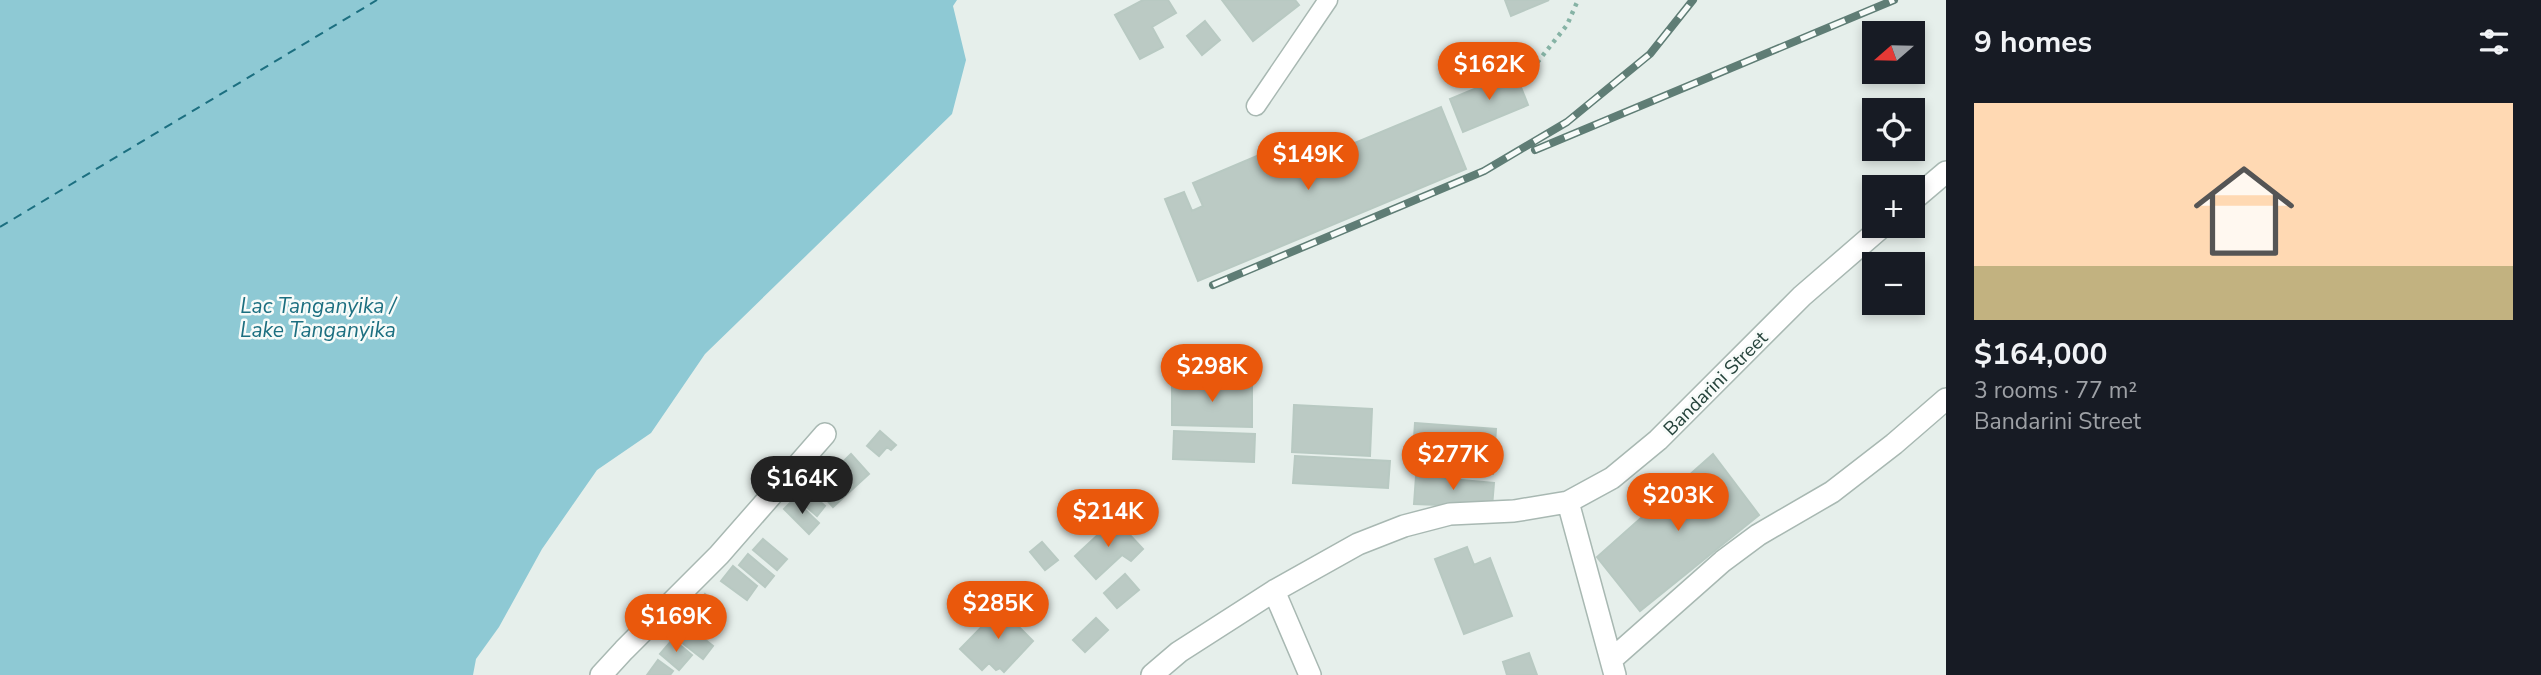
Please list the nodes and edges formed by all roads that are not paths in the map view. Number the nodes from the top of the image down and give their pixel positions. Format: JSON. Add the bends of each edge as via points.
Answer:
{"nodes":[{"id":1,"x":1328,"y":0,"type":"edge"},
{"id":2,"x":1256,"y":106,"type":"dead end"},
{"id":3,"x":1946,"y":172,"type":"edge"},
{"id":4,"x":1925,"y":190,"type":"edge"},
{"id":5,"x":1869,"y":238,"type":"edge"},
{"id":6,"x":1946,"y":399,"type":"edge"},
{"id":7,"x":825,"y":434,"type":"dead end"},
{"id":8,"x":1568,"y":502,"type":"junction"},
{"id":9,"x":1274,"y":591,"type":"junction"},
{"id":10,"x":1613,"y":667,"type":"edge"},
{"id":11,"x":601,"y":675,"type":"edge"},
{"id":12,"x":1152,"y":675,"type":"edge"},
{"id":13,"x":1310,"y":675,"type":"edge"}],
"edges":[{"from":1,"to":2,"type":"lane"},
{"from":3,"to":4,"type":"street"},
{"from":5,"to":8,"type":"street","name":"Bandarini Street","via":[[1802,296],[1658,440],[1612,478]]},
{"from":6,"to":10,"type":"street","via":[[1832,492],[1723,561]]},
{"from":7,"to":11,"type":"street","via":[[719,555]]},
{"from":8,"to":9,"type":"street","name":"Bandarini Street","via":[[1450,514],[1404,526],[1358,544]]},
{"from":8,"to":10,"type":"street"},
{"from":9,"to":12,"type":"street","name":"Bandarini Street","via":[[1179,652]]},
{"from":9,"to":13,"type":"street"}]}
